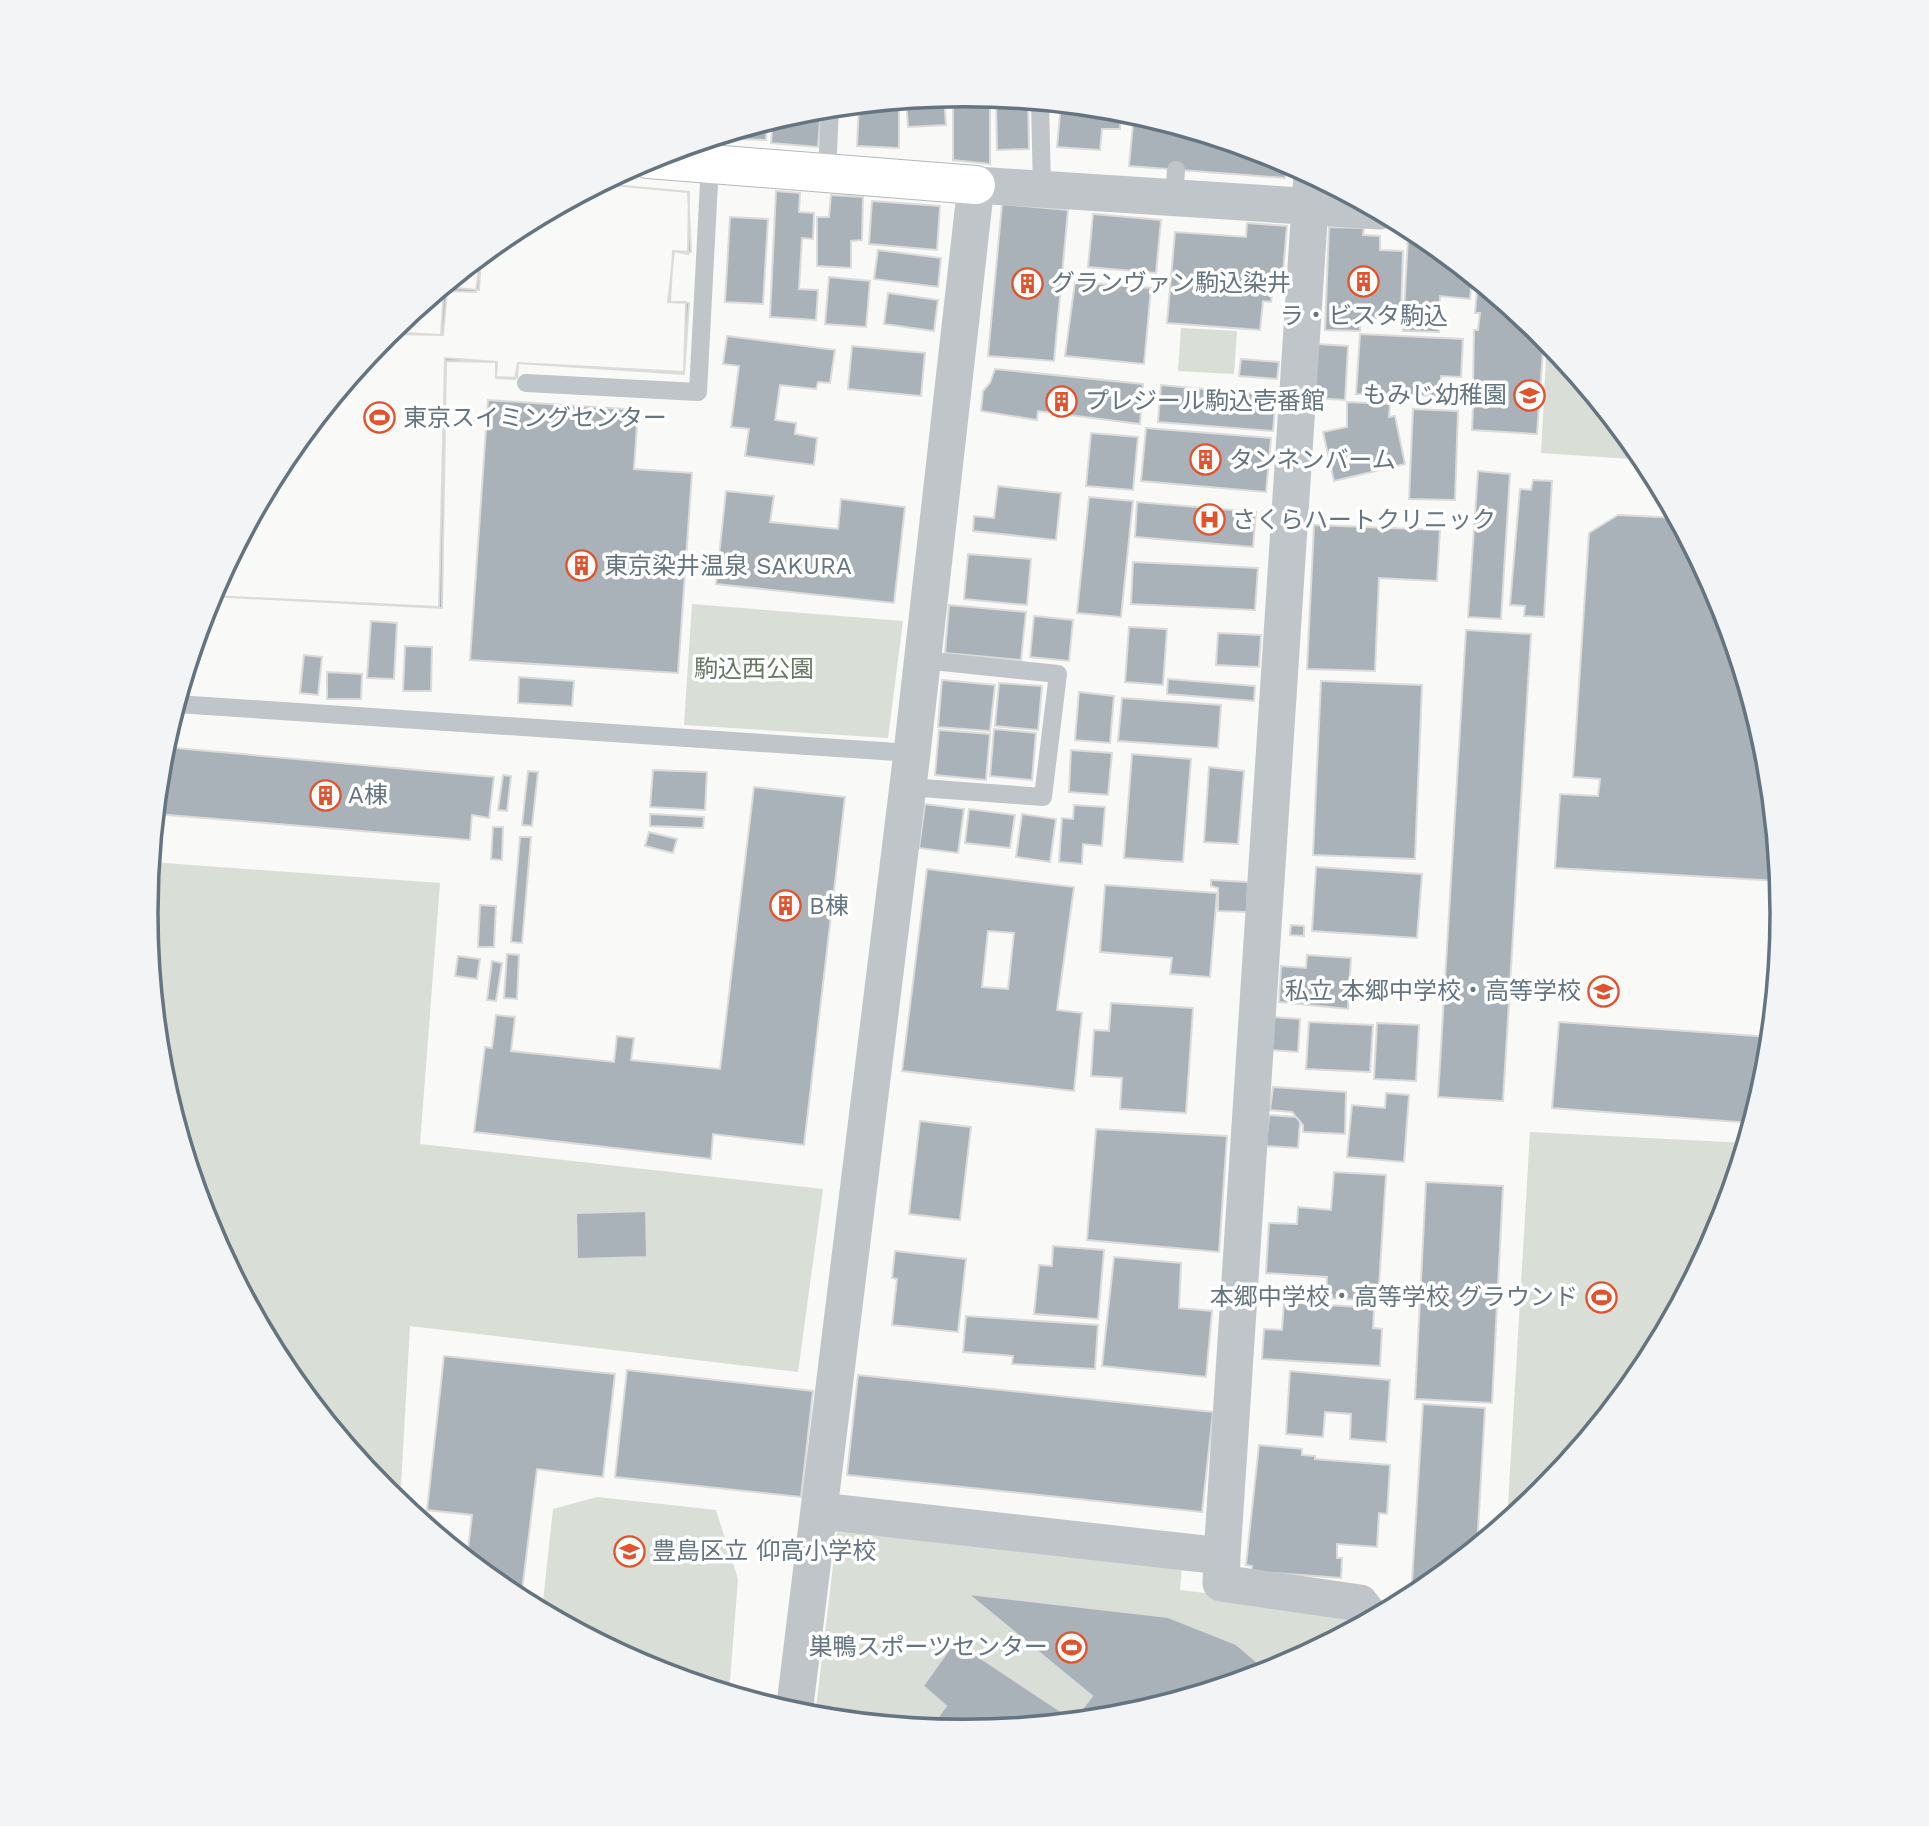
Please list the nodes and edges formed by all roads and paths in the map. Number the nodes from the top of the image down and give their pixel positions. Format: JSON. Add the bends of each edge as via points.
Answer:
{"nodes":[{"id":1,"x":1040,"y":111,"type":"edge"},
{"id":2,"x":830,"y":118,"type":"edge"},
{"id":3,"x":675,"y":161,"type":"edge"},
{"id":4,"x":710,"y":164,"type":"junction"},
{"id":5,"x":827,"y":172,"type":"junction"},
{"id":6,"x":975,"y":185,"type":"junction"},
{"id":7,"x":1042,"y":189,"type":"junction"},
{"id":8,"x":1311,"y":191,"type":"edge"},
{"id":9,"x":1337,"y":199,"type":"edge"},
{"id":10,"x":526,"y":383,"type":"dead end"},
{"id":11,"x":923,"y":660,"type":"junction"},
{"id":12,"x":186,"y":705,"type":"edge"},
{"id":13,"x":910,"y":770,"type":"junction"},
{"id":14,"x":820,"y":1511,"type":"junction"},
{"id":15,"x":1222,"y":1556,"type":"junction"},
{"id":16,"x":1367,"y":1612,"type":"edge"},
{"id":17,"x":796,"y":1701,"type":"edge"}],
"edges":[{"from":1,"to":7,"type":"lane"},
{"from":2,"to":5,"type":"lane"},
{"from":3,"to":4,"type":"street"},
{"from":4,"to":5,"type":"street"},
{"from":4,"to":10,"type":"lane","via":[[698,392]]},
{"from":5,"to":6,"type":"street"},
{"from":6,"to":7,"type":"street"},
{"from":6,"to":11,"type":"street"},
{"from":7,"to":8,"type":"street","via":[[1175,184]]},
{"from":8,"to":9,"type":"street"},
{"from":8,"to":15,"type":"street"},
{"from":11,"to":13,"type":"street"},
{"from":11,"to":13,"type":"lane","via":[[1058,674],[1043,797]]},
{"from":12,"to":13,"type":"lane"},
{"from":13,"to":14,"type":"street"},
{"from":14,"to":15,"type":"street"},
{"from":14,"to":17,"type":"street"},
{"from":15,"to":16,"type":"street","via":[[1221,1583],[1360,1603]]}]}
